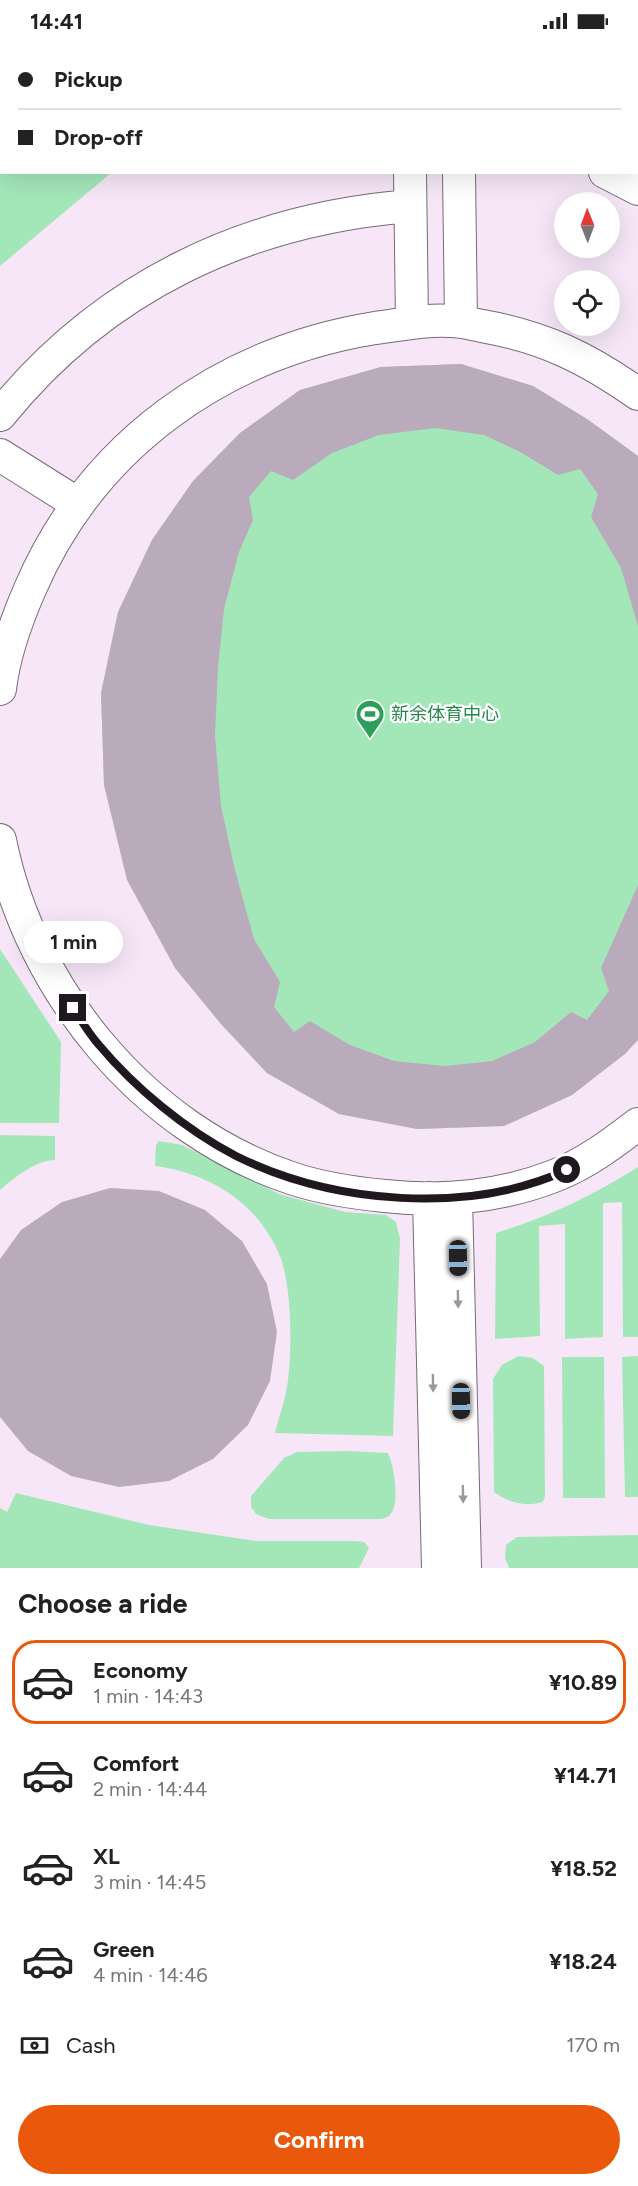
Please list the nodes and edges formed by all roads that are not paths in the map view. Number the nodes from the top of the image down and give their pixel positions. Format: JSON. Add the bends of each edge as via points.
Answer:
{"nodes":[{"id":1,"x":410,"y":174,"type":"edge"},
{"id":2,"x":459,"y":174,"type":"edge"},
{"id":3,"x":609,"y":174,"type":"edge"},
{"id":4,"x":638,"y":189,"type":"edge"},
{"id":5,"x":410,"y":206,"type":"junction"},
{"id":6,"x":460,"y":322,"type":"junction"},
{"id":7,"x":412,"y":323,"type":"junction"},
{"id":8,"x":638,"y":394,"type":"edge"},
{"id":9,"x":0,"y":415,"type":"edge"},
{"id":10,"x":0,"y":455,"type":"edge"},
{"id":11,"x":78,"y":504,"type":"junction"},
{"id":12,"x":0,"y":689,"type":"edge"},
{"id":13,"x":0,"y":840,"type":"edge"},
{"id":14,"x":638,"y":1124,"type":"edge"},
{"id":15,"x":443,"y":1198,"type":"junction"},
{"id":16,"x":438,"y":1568,"type":"edge"},
{"id":17,"x":465,"y":1568,"type":"edge"}],
"edges":[{"from":1,"to":5,"type":"street"},
{"from":2,"to":6,"type":"street"},
{"from":3,"to":4,"type":"street"},
{"from":5,"to":7,"type":"street"},
{"from":5,"to":9,"type":"street","via":[[338,214],[294,224],[231,245],[170,273],[102,316],[70,342]]},
{"from":6,"to":7,"type":"street"},
{"from":6,"to":8,"type":"street","via":[[507,330],[568,351]]},
{"from":7,"to":11,"type":"street","via":[[337,334],[242,368],[161,417],[105,470]]},
{"from":10,"to":11,"type":"street"},
{"from":11,"to":12,"type":"street","via":[[41,563],[15,624]]},
{"from":13,"to":15,"type":"street","via":[[17,903],[48,971],[98,1045],[147,1094],[236,1156],[292,1179],[358,1193]]},
{"from":14,"to":15,"type":"street","via":[[581,1164],[554,1176],[513,1189]]},
{"from":15,"to":16,"type":"street","one_way":true},
{"from":15,"to":17,"type":"street","one_way":true}]}
